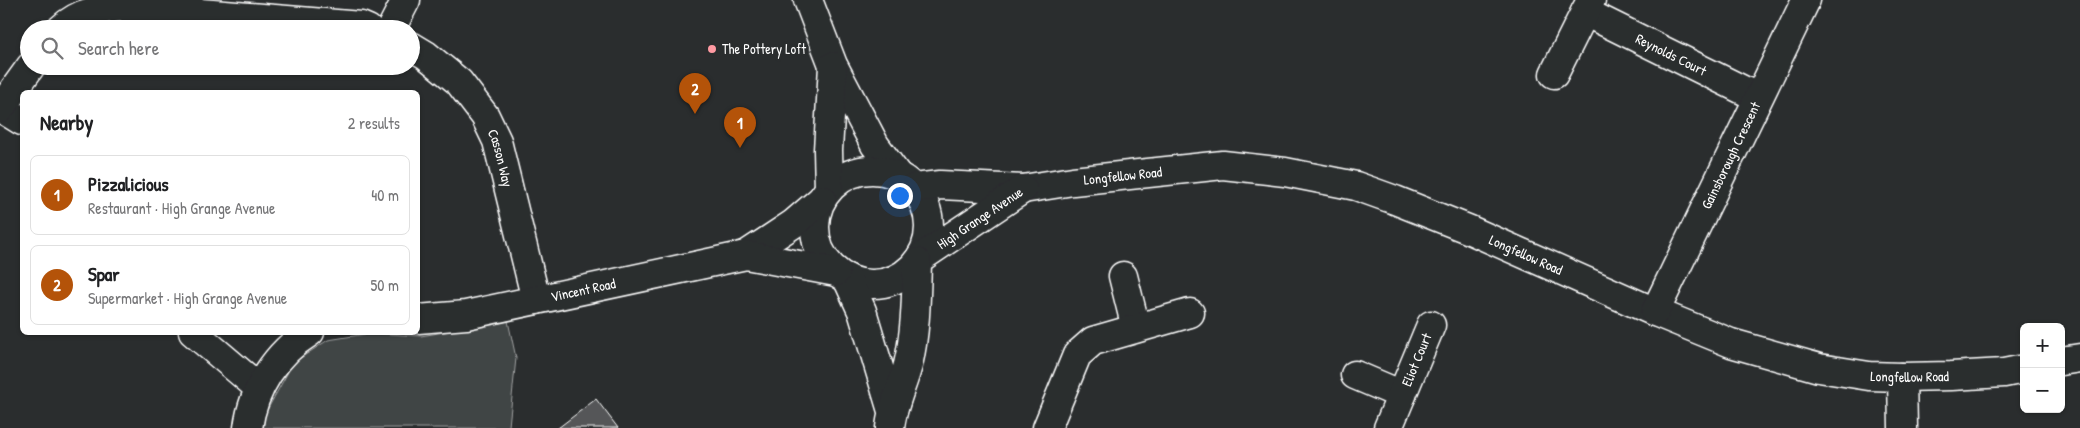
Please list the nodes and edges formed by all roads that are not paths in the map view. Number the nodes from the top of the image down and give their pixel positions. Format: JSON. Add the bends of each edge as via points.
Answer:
{"nodes":[{"id":1,"x":406,"y":0,"type":"edge"},
{"id":2,"x":808,"y":0,"type":"edge"},
{"id":3,"x":1806,"y":0,"type":"edge"},
{"id":4,"x":1588,"y":6,"type":"edge"},
{"id":5,"x":72,"y":20,"type":"edge"},
{"id":6,"x":287,"y":20,"type":"edge"},
{"id":7,"x":396,"y":20,"type":"edge"},
{"id":8,"x":420,"y":51,"type":"edge"},
{"id":9,"x":833,"y":64,"type":"junction"},
{"id":10,"x":1554,"y":74,"type":"dead end"},
{"id":11,"x":26,"y":75,"type":"edge"},
{"id":12,"x":1757,"y":98,"type":"junction"},
{"id":13,"x":8,"y":112,"type":"edge"},
{"id":14,"x":906,"y":182,"type":"junction"},
{"id":15,"x":1023,"y":189,"type":"junction"},
{"id":16,"x":826,"y":194,"type":"junction"},
{"id":17,"x":746,"y":255,"type":"junction"},
{"id":18,"x":919,"y":260,"type":"junction"},
{"id":19,"x":841,"y":275,"type":"junction"},
{"id":20,"x":1123,"y":276,"type":"dead end"},
{"id":21,"x":536,"y":300,"type":"junction"},
{"id":22,"x":1655,"y":312,"type":"junction"},
{"id":23,"x":1190,"y":313,"type":"dead end"},
{"id":24,"x":420,"y":318,"type":"edge"},
{"id":25,"x":1431,"y":325,"type":"dead end"},
{"id":26,"x":1136,"y":328,"type":"junction"},
{"id":27,"x":196,"y":335,"type":"edge"},
{"id":28,"x":306,"y":335,"type":"edge"},
{"id":29,"x":2080,"y":358,"type":"edge"},
{"id":30,"x":2065,"y":360,"type":"edge"},
{"id":31,"x":2020,"y":370,"type":"edge"},
{"id":32,"x":1354,"y":375,"type":"dead end"},
{"id":33,"x":1902,"y":377,"type":"junction"},
{"id":34,"x":259,"y":388,"type":"junction"},
{"id":35,"x":1402,"y":395,"type":"junction"},
{"id":36,"x":891,"y":420,"type":"edge"},
{"id":37,"x":248,"y":428,"type":"edge"},
{"id":38,"x":1047,"y":428,"type":"edge"},
{"id":39,"x":1388,"y":428,"type":"edge"},
{"id":40,"x":1903,"y":428,"type":"edge"}],
"edges":[{"from":1,"to":7,"type":"street"},
{"from":2,"to":9,"type":"street","name":"High Grange Avenue"},
{"from":3,"to":12,"type":"street","name":"Gainsborough Crescent"},
{"from":4,"to":10,"type":"street","name":"Reynolds Court"},
{"from":4,"to":12,"type":"street","name":"Reynolds Court"},
{"from":5,"to":6,"type":"street","via":[[104,8],[128,7]]},
{"from":8,"to":21,"type":"street","name":"Casson Way","via":[[459,82],[485,116],[496,141]]},
{"from":9,"to":14,"type":"street","name":"High Grange Avenue","via":[[875,145]]},
{"from":9,"to":16,"type":"street","name":"High Grange Avenue"},
{"from":11,"to":13,"type":"street"},
{"from":12,"to":22,"type":"street","name":"Gainsborough Crescent"},
{"from":14,"to":15,"type":"street","name":"High Grange Avenue"},
{"from":14,"to":16,"type":"street","name":"High Grange Avenue","via":[[880,171],[861,171],[844,178]]},
{"from":14,"to":18,"type":"street","name":"High Grange Avenue","via":[[924,204],[929,222],[928,240]]},
{"from":15,"to":18,"type":"street","name":"High Grange Avenue"},
{"from":15,"to":22,"type":"street","name":"Longfellow Road","via":[[1223,165],[1285,172],[1356,186],[1395,200]]},
{"from":16,"to":17,"type":"street","name":"Vincent Road","via":[[793,224]]},
{"from":16,"to":19,"type":"street","name":"High Grange Avenue","via":[[816,218],[816,238],[823,256]]},
{"from":17,"to":19,"type":"street","name":"Vincent Road"},
{"from":17,"to":21,"type":"street","name":"Vincent Road"},
{"from":18,"to":19,"type":"street","name":"High Grange Avenue","via":[[902,275],[885,283],[865,284]]},
{"from":18,"to":36,"type":"street","name":"High Grange Avenue","via":[[915,325],[908,366]]},
{"from":19,"to":36,"type":"street","name":"High Grange Avenue","via":[[862,311]]},
{"from":20,"to":26,"type":"street"},
{"from":21,"to":24,"type":"street","name":"Vincent Road","via":[[466,315]]},
{"from":22,"to":33,"type":"street","name":"Longfellow Road","via":[[1732,343],[1819,368],[1869,376]]},
{"from":23,"to":26,"type":"street"},
{"from":25,"to":35,"type":"street","name":"Eliot Court"},
{"from":26,"to":38,"type":"street","via":[[1093,341],[1084,347],[1077,356]]},
{"from":27,"to":34,"type":"street"},
{"from":28,"to":34,"type":"street","via":[[278,358]]},
{"from":29,"to":30,"type":"street"},
{"from":31,"to":33,"type":"street","name":"Longfellow Road"},
{"from":32,"to":35,"type":"street","name":"Eliot Court"},
{"from":33,"to":40,"type":"street"},
{"from":34,"to":37,"type":"street"},
{"from":35,"to":39,"type":"street","name":"Eliot Court"}]}
